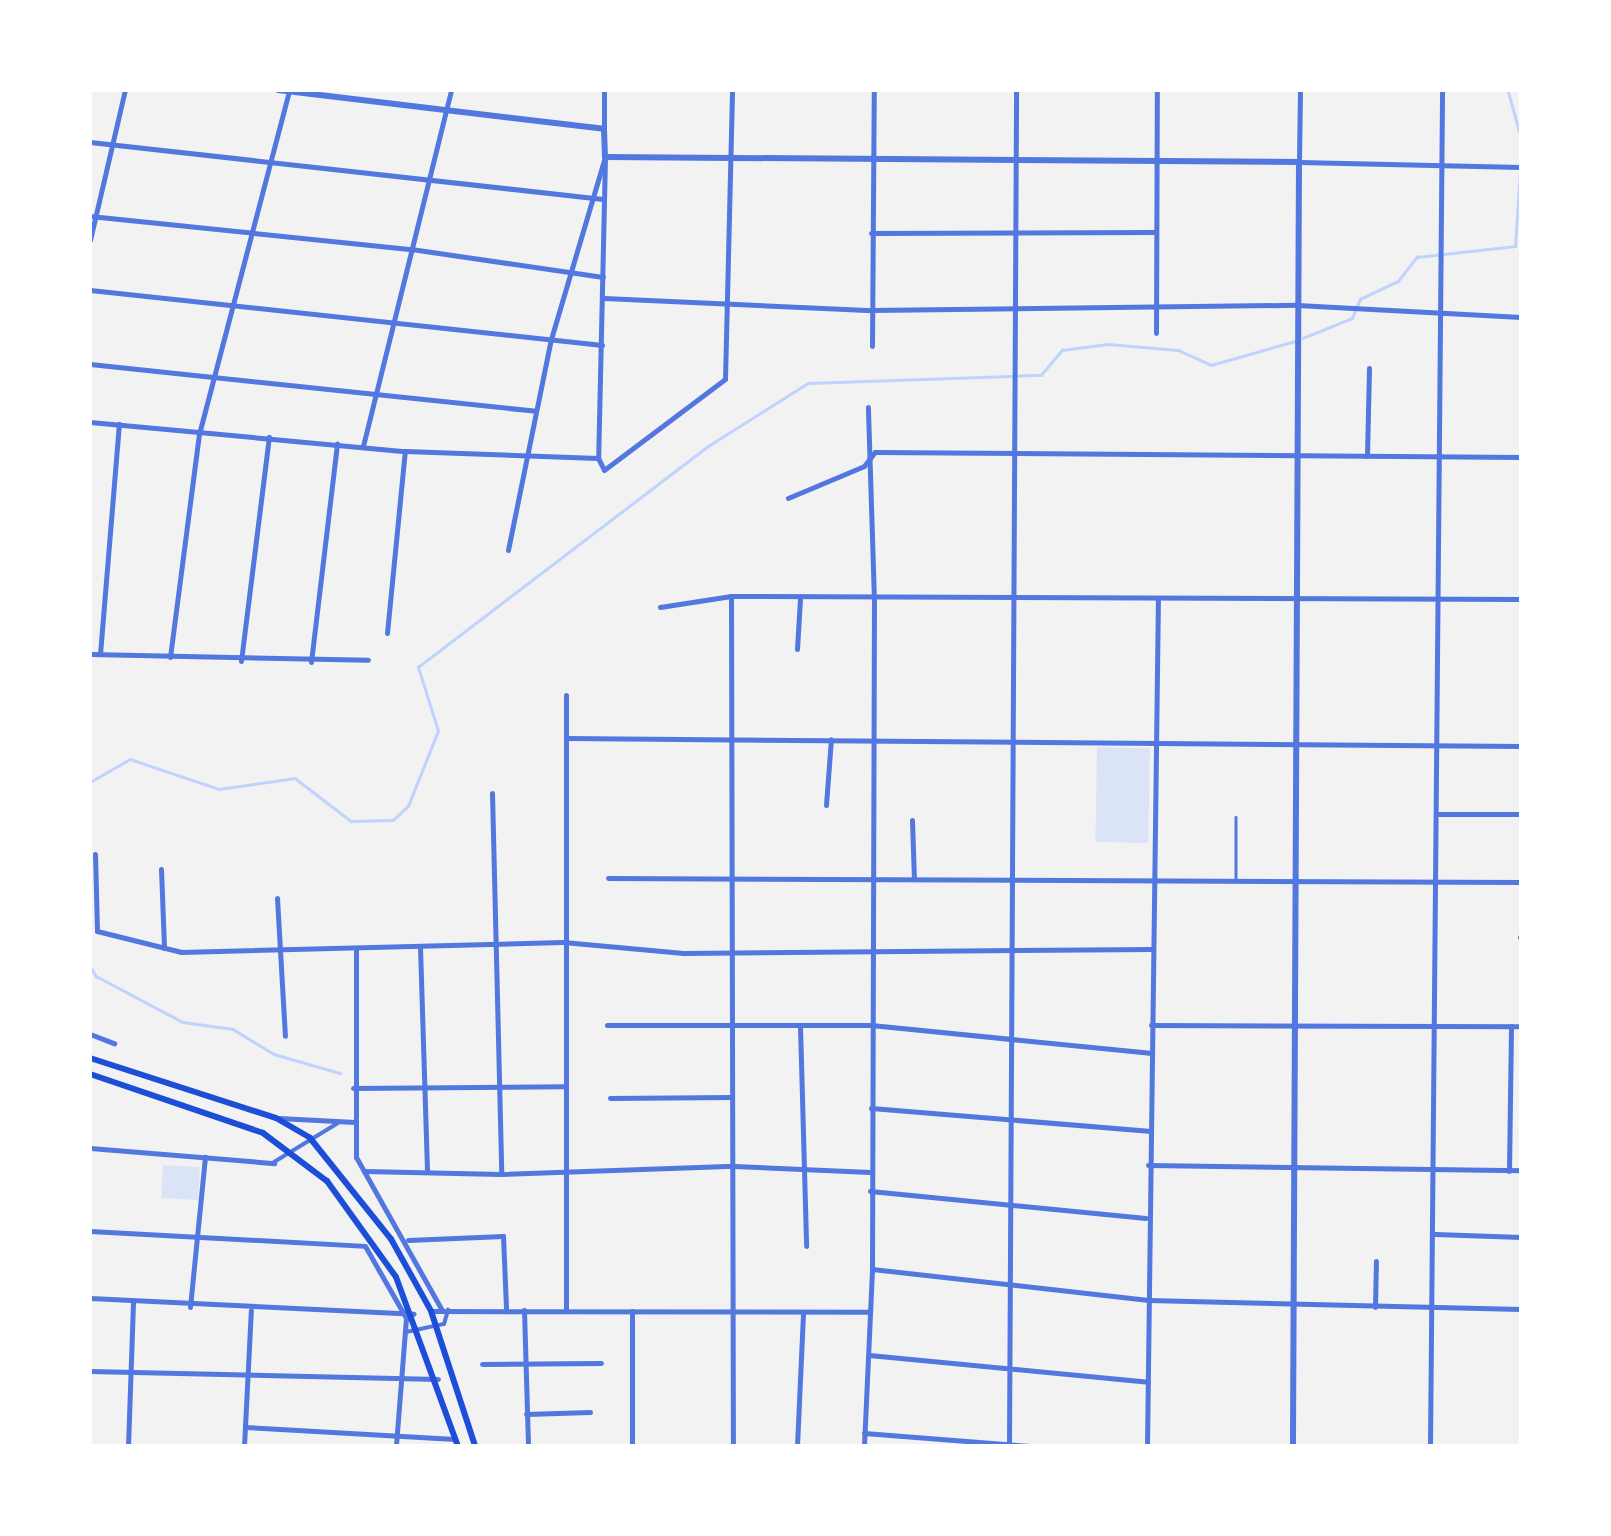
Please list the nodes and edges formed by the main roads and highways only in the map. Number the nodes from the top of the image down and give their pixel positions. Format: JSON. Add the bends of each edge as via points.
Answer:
{"nodes":[{"id":1,"x":90,"y":1058,"type":"edge"},
{"id":2,"x":90,"y":1074,"type":"edge"},
{"id":3,"x":456,"y":1442,"type":"edge"},
{"id":4,"x":475,"y":1446,"type":"edge"}],
"edges":[{"from":1,"to":4,"type":"main road","via":[[276,1118],[310,1138],[348,1179],[432,1310]]},
{"from":2,"to":3,"type":"main road","via":[[215,1113],[298,1153],[366,1230],[438,1379]]}]}
